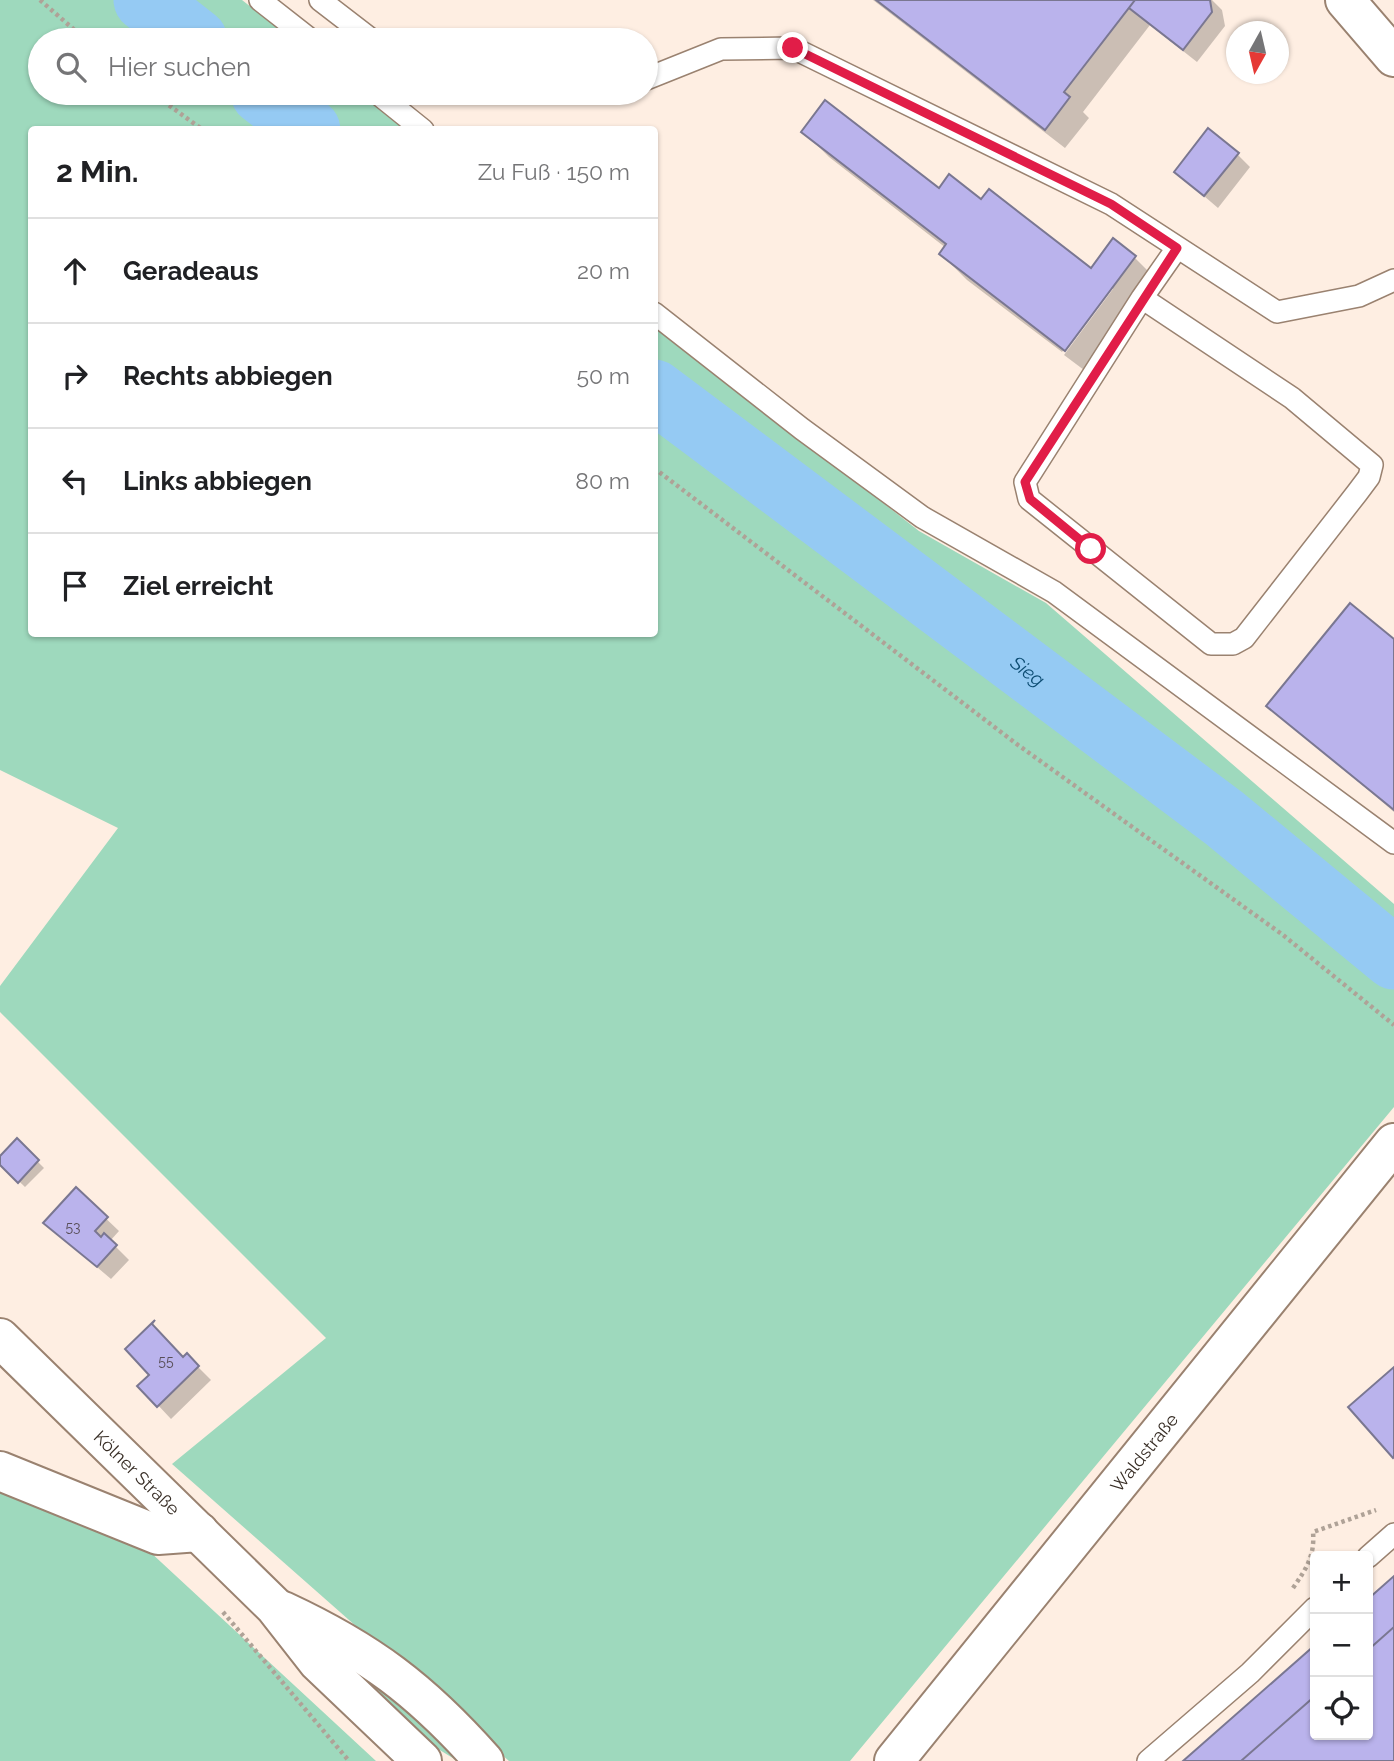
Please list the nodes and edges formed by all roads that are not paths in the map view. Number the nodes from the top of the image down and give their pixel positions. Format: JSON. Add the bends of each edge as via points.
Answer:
{"nodes":[{"id":1,"x":260,"y":0,"type":"edge"},
{"id":2,"x":320,"y":0,"type":"edge"},
{"id":3,"x":1345,"y":0,"type":"edge"},
{"id":4,"x":296,"y":28,"type":"edge"},
{"id":5,"x":356,"y":28,"type":"edge"},
{"id":6,"x":1388,"y":40,"type":"edge"},
{"id":7,"x":658,"y":74,"type":"edge"},
{"id":8,"x":392,"y":105,"type":"edge"},
{"id":9,"x":418,"y":126,"type":"edge"},
{"id":10,"x":1177,"y":248,"type":"junction"},
{"id":11,"x":1394,"y":280,"type":"edge"},
{"id":12,"x":1142,"y":298,"type":"junction"},
{"id":13,"x":658,"y":316,"type":"edge"},
{"id":14,"x":1394,"y":843,"type":"edge"},
{"id":15,"x":1394,"y":1143,"type":"edge"},
{"id":16,"x":0,"y":1338,"type":"edge"},
{"id":17,"x":0,"y":1471,"type":"edge"},
{"id":18,"x":199,"y":1532,"type":"junction"},
{"id":19,"x":1394,"y":1534,"type":"edge"},
{"id":20,"x":1373,"y":1553,"type":"edge"},
{"id":21,"x":275,"y":1607,"type":"junction"},
{"id":22,"x":1310,"y":1613,"type":"edge"},
{"id":23,"x":422,"y":1761,"type":"edge"},
{"id":24,"x":484,"y":1761,"type":"edge"},
{"id":25,"x":894,"y":1761,"type":"edge"},
{"id":26,"x":1147,"y":1761,"type":"edge"}],
"edges":[{"from":1,"to":4,"type":"lane"},
{"from":2,"to":5,"type":"lane"},
{"from":3,"to":6,"type":"street"},
{"from":7,"to":10,"type":"lane","via":[[721,49],[793,48],[1111,204]]},
{"from":8,"to":9,"type":"lane"},
{"from":10,"to":11,"type":"lane","via":[[1277,312],[1359,296]]},
{"from":10,"to":12,"type":"lane"},
{"from":12,"to":12,"type":"lane","via":[[1292,398],[1372,465],[1357,493],[1244,638],[1233,644],[1212,644],[1030,499],[1025,482]]},
{"from":13,"to":14,"type":"lane","via":[[922,517],[1054,592]]},
{"from":15,"to":25,"type":"street","name":"Waldstraße"},
{"from":16,"to":18,"type":"street","name":"Kölner Straße"},
{"from":17,"to":18,"type":"street","via":[[158,1535]]},
{"from":18,"to":21,"type":"street","name":"Kölner Straße"},
{"from":19,"to":20,"type":"lane"},
{"from":21,"to":23,"type":"street","via":[[318,1662]]},
{"from":21,"to":24,"type":"street","via":[[380,1663],[427,1700]]},
{"from":22,"to":26,"type":"lane","via":[[1250,1673]]}]}
